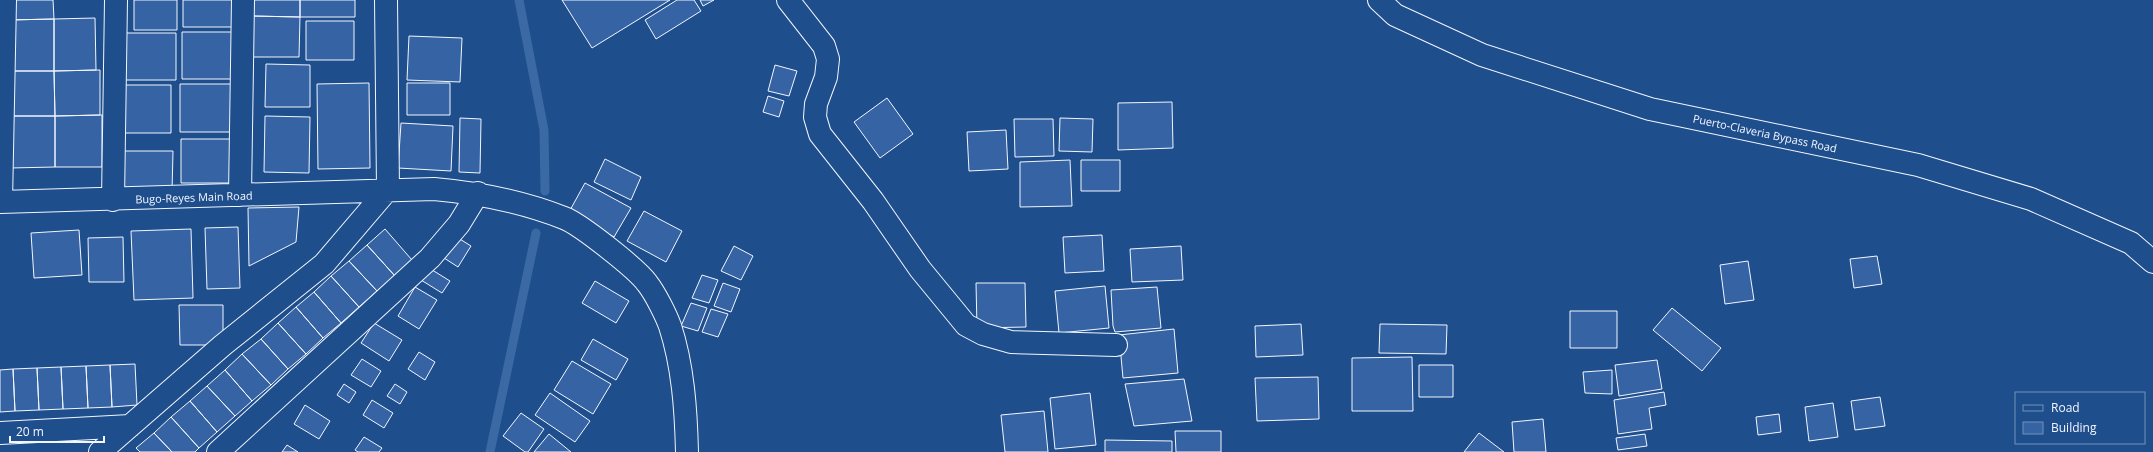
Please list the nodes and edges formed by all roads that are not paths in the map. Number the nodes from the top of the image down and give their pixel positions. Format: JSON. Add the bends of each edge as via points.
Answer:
{"nodes":[{"id":1,"x":5,"y":0,"type":"edge"},
{"id":2,"x":116,"y":0,"type":"edge"},
{"id":3,"x":243,"y":0,"type":"edge"},
{"id":4,"x":386,"y":0,"type":"edge"},
{"id":5,"x":788,"y":0,"type":"edge"},
{"id":6,"x":1379,"y":0,"type":"edge"},
{"id":7,"x":388,"y":189,"type":"junction"},
{"id":8,"x":478,"y":193,"type":"junction"},
{"id":9,"x":240,"y":195,"type":"junction"},
{"id":10,"x":113,"y":200,"type":"junction"},
{"id":11,"x":1,"y":202,"type":"edge"},
{"id":12,"x":2153,"y":262,"type":"edge"},
{"id":13,"x":1116,"y":345,"type":"dead end"},
{"id":14,"x":130,"y":426,"type":"junction"},
{"id":15,"x":0,"y":433,"type":"edge"},
{"id":16,"x":100,"y":452,"type":"edge"},
{"id":17,"x":218,"y":452,"type":"edge"},
{"id":18,"x":687,"y":452,"type":"edge"}],
"edges":[{"from":1,"to":11,"type":"street"},
{"from":2,"to":10,"type":"street"},
{"from":3,"to":9,"type":"street"},
{"from":4,"to":7,"type":"street"},
{"from":5,"to":13,"type":"street","via":[[824,46],[828,59],[826,77],[816,104],[815,117],[820,134],[873,201],[920,269],[966,325],[983,334],[1011,342]]},
{"from":6,"to":12,"type":"street","name":"Puerto-Claveria Bypass Road","via":[[1395,14],[1482,55],[1650,109],[1918,165],[2032,199],[2131,243]]},
{"from":7,"to":8,"type":"street","name":"Bugo-Reyes Main Road","via":[[434,189]]},
{"from":7,"to":9,"type":"street","name":"Bugo-Reyes Main Road"},
{"from":7,"to":14,"type":"street","via":[[324,264]]},
{"from":8,"to":17,"type":"street","via":[[459,224],[430,258]]},
{"from":8,"to":18,"type":"street","name":"Bugo-Reyes Main Road","via":[[566,218],[614,253],[647,283],[670,325],[679,359],[686,414]]},
{"from":9,"to":10,"type":"street","name":"Bugo-Reyes Main Road"},
{"from":10,"to":11,"type":"street","name":"Bugo-Reyes Main Road"},
{"from":14,"to":15,"type":"street"},
{"from":14,"to":16,"type":"street"}]}
